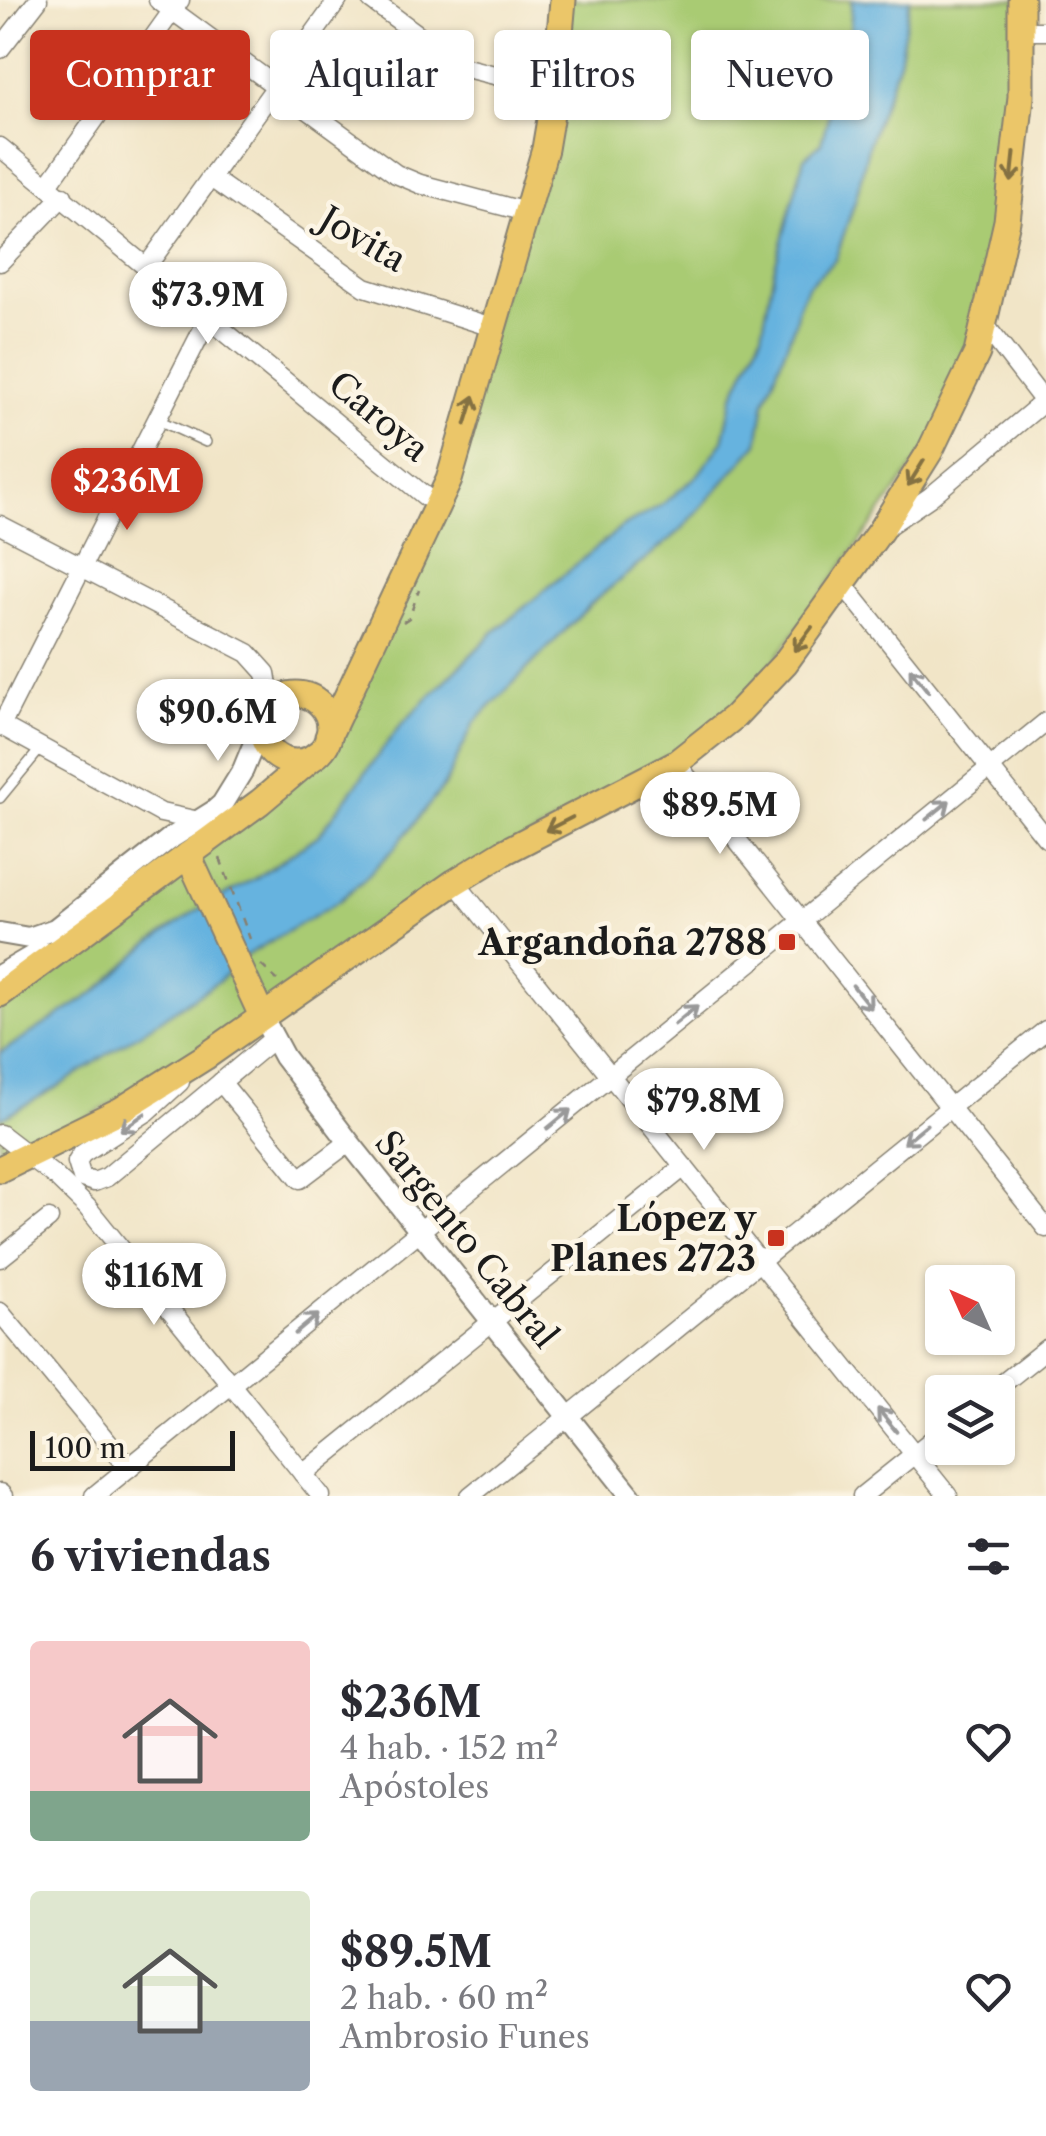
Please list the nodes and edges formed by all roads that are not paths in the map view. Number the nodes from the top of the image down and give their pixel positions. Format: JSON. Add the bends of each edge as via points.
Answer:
{"nodes":[{"id":1,"x":38,"y":0,"type":"edge"},
{"id":2,"x":338,"y":0,"type":"edge"},
{"id":3,"x":370,"y":0,"type":"edge"},
{"id":4,"x":564,"y":0,"type":"edge"},
{"id":5,"x":1021,"y":0,"type":"edge"},
{"id":6,"x":170,"y":4,"type":"edge"},
{"id":7,"x":316,"y":30,"type":"edge"},
{"id":8,"x":561,"y":30,"type":"edge"},
{"id":9,"x":1035,"y":31,"type":"edge"},
{"id":10,"x":0,"y":49,"type":"edge"},
{"id":11,"x":494,"y":75,"type":"edge"},
{"id":12,"x":270,"y":80,"type":"edge"},
{"id":13,"x":270,"y":94,"type":"edge"},
{"id":14,"x":324,"y":120,"type":"edge"},
{"id":15,"x":550,"y":120,"type":"edge"},
{"id":16,"x":0,"y":147,"type":"edge"},
{"id":17,"x":211,"y":178,"type":"junction"},
{"id":18,"x":55,"y":190,"type":"junction"},
{"id":19,"x":526,"y":212,"type":"junction"},
{"id":20,"x":0,"y":262,"type":"edge"},
{"id":21,"x":147,"y":266,"type":"junction"},
{"id":22,"x":209,"y":317,"type":"junction"},
{"id":23,"x":985,"y":325,"type":"junction"},
{"id":24,"x":494,"y":328,"type":"junction"},
{"id":25,"x":1045,"y":402,"type":"edge"},
{"id":26,"x":156,"y":419,"type":"junction"},
{"id":27,"x":206,"y":442,"type":"dead end"},
{"id":28,"x":440,"y":503,"type":"junction"},
{"id":29,"x":0,"y":526,"type":"edge"},
{"id":30,"x":880,"y":531,"type":"junction"},
{"id":31,"x":84,"y":568,"type":"junction"},
{"id":32,"x":843,"y":584,"type":"junction"},
{"id":33,"x":266,"y":715,"type":"junction"},
{"id":34,"x":1046,"y":722,"type":"edge"},
{"id":35,"x":0,"y":726,"type":"edge"},
{"id":36,"x":323,"y":746,"type":"junction"},
{"id":37,"x":41,"y":748,"type":"junction"},
{"id":38,"x":676,"y":763,"type":"junction"},
{"id":39,"x":989,"y":768,"type":"junction"},
{"id":40,"x":0,"y":798,"type":"edge"},
{"id":41,"x":199,"y":821,"type":"junction"},
{"id":42,"x":1046,"y":838,"type":"edge"},
{"id":43,"x":188,"y":855,"type":"junction"},
{"id":44,"x":455,"y":882,"type":"junction"},
{"id":45,"x":127,"y":901,"type":"junction"},
{"id":46,"x":802,"y":921,"type":"junction"},
{"id":47,"x":0,"y":933,"type":"edge"},
{"id":48,"x":0,"y":955,"type":"edge"},
{"id":49,"x":0,"y":966,"type":"edge"},
{"id":50,"x":0,"y":975,"type":"edge"},
{"id":51,"x":0,"y":994,"type":"edge"},
{"id":52,"x":262,"y":1016,"type":"junction"},
{"id":53,"x":1046,"y":1030,"type":"edge"},
{"id":54,"x":204,"y":1057,"type":"junction"},
{"id":55,"x":611,"y":1077,"type":"junction"},
{"id":56,"x":220,"y":1082,"type":"junction"},
{"id":57,"x":950,"y":1107,"type":"junction"},
{"id":58,"x":349,"y":1142,"type":"junction"},
{"id":59,"x":12,"y":1143,"type":"edge"},
{"id":60,"x":684,"y":1166,"type":"junction"},
{"id":61,"x":0,"y":1168,"type":"edge"},
{"id":62,"x":49,"y":1219,"type":"dead end"},
{"id":63,"x":1046,"y":1228,"type":"edge"},
{"id":64,"x":420,"y":1231,"type":"junction"},
{"id":65,"x":0,"y":1258,"type":"edge"},
{"id":66,"x":760,"y":1261,"type":"junction"},
{"id":67,"x":0,"y":1312,"type":"edge"},
{"id":68,"x":492,"y":1323,"type":"junction"},
{"id":69,"x":1046,"y":1349,"type":"edge"},
{"id":70,"x":1013,"y":1375,"type":"edge"},
{"id":71,"x":232,"y":1386,"type":"junction"},
{"id":72,"x":568,"y":1417,"type":"junction"},
{"id":73,"x":925,"y":1446,"type":"edge"},
{"id":74,"x":915,"y":1454,"type":"junction"},
{"id":75,"x":129,"y":1468,"type":"junction"},
{"id":76,"x":304,"y":1474,"type":"junction"},
{"id":77,"x":94,"y":1496,"type":"edge"},
{"id":78,"x":321,"y":1496,"type":"edge"},
{"id":79,"x":470,"y":1496,"type":"edge"},
{"id":80,"x":630,"y":1496,"type":"edge"},
{"id":81,"x":862,"y":1496,"type":"edge"},
{"id":82,"x":948,"y":1496,"type":"edge"}],
"edges":[{"from":1,"to":10,"type":"street"},
{"from":2,"to":7,"type":"street"},
{"from":3,"to":11,"type":"street","via":[[462,67]]},
{"from":4,"to":8,"type":"main road"},
{"from":5,"to":9,"type":"main road"},
{"from":6,"to":12,"type":"street"},
{"from":6,"to":18,"type":"street"},
{"from":9,"to":23,"type":"main road","one_way":true},
{"from":13,"to":17,"type":"street"},
{"from":14,"to":19,"type":"street","via":[[408,181]]},
{"from":15,"to":19,"type":"main road"},
{"from":16,"to":18,"type":"street","name":"Caroya"},
{"from":17,"to":21,"type":"street"},
{"from":17,"to":24,"type":"street","name":"Jovita","via":[[365,286]]},
{"from":18,"to":20,"type":"street"},
{"from":18,"to":21,"type":"street","name":"Caroya"},
{"from":19,"to":24,"type":"main road"},
{"from":21,"to":22,"type":"street","name":"Caroya"},
{"from":22,"to":26,"type":"street"},
{"from":22,"to":28,"type":"street","name":"Caroya"},
{"from":23,"to":25,"type":"street"},
{"from":23,"to":30,"type":"main road","one_way":true,"via":[[945,423]]},
{"from":28,"to":24,"type":"main road","one_way":true},
{"from":25,"to":30,"type":"street"},
{"from":26,"to":27,"type":"lane"},
{"from":26,"to":31,"type":"street"},
{"from":28,"to":36,"type":"main road"},
{"from":29,"to":31,"type":"street"},
{"from":30,"to":32,"type":"main road"},
{"from":31,"to":33,"type":"street","via":[[257,659],[270,682]]},
{"from":31,"to":35,"type":"street"},
{"from":32,"to":38,"type":"main road","one_way":true,"via":[[757,694]]},
{"from":39,"to":32,"type":"street","one_way":true},
{"from":33,"to":36,"type":"main road","via":[[268,748],[276,756],[298,762]]},
{"from":33,"to":36,"type":"main road","via":[[291,694],[313,698],[328,715]]},
{"from":33,"to":41,"type":"street","via":[[228,795]]},
{"from":34,"to":39,"type":"street"},
{"from":35,"to":37,"type":"street"},
{"from":36,"to":43,"type":"main road"},
{"from":37,"to":40,"type":"lane"},
{"from":37,"to":41,"type":"street","via":[[161,813]]},
{"from":38,"to":44,"type":"main road","one_way":true},
{"from":38,"to":46,"type":"street"},
{"from":39,"to":42,"type":"street"},
{"from":46,"to":39,"type":"street","one_way":true},
{"from":41,"to":47,"type":"street","via":[[56,929],[28,938]]},
{"from":43,"to":45,"type":"main road"},
{"from":43,"to":52,"type":"main road","via":[[213,878]]},
{"from":44,"to":52,"type":"main road"},
{"from":44,"to":55,"type":"street"},
{"from":45,"to":50,"type":"street"},
{"from":45,"to":51,"type":"main road"},
{"from":55,"to":46,"type":"street","one_way":true},
{"from":46,"to":57,"type":"street","one_way":true},
{"from":48,"to":49,"type":"street"},
{"from":52,"to":54,"type":"main road"},
{"from":52,"to":56,"type":"street"},
{"from":52,"to":58,"type":"street","name":"Sargento Cabral"},
{"from":53,"to":57,"type":"street"},
{"from":54,"to":56,"type":"street","one_way":true,"via":[[160,1102],[82,1154],[79,1173],[94,1182],[107,1178]]},
{"from":54,"to":59,"type":"main road","via":[[120,1110]]},
{"from":55,"to":60,"type":"street"},
{"from":64,"to":55,"type":"street","one_way":true},
{"from":56,"to":58,"type":"street","via":[[300,1179]]},
{"from":57,"to":63,"type":"street"},
{"from":57,"to":66,"type":"street","one_way":true},
{"from":58,"to":64,"type":"street","name":"Sargento Cabral"},
{"from":59,"to":61,"type":"main road"},
{"from":59,"to":71,"type":"street","via":[[87,1207]]},
{"from":60,"to":66,"type":"street"},
{"from":60,"to":68,"type":"street"},
{"from":62,"to":65,"type":"street"},
{"from":64,"to":68,"type":"street","name":"Sargento Cabral"},
{"from":71,"to":64,"type":"street","one_way":true},
{"from":66,"to":72,"type":"street"},
{"from":74,"to":66,"type":"street","one_way":true},
{"from":67,"to":75,"type":"street"},
{"from":68,"to":72,"type":"street","name":"Sargento Cabral"},
{"from":68,"to":76,"type":"street"},
{"from":69,"to":70,"type":"street"},
{"from":71,"to":75,"type":"street"},
{"from":71,"to":76,"type":"street"},
{"from":72,"to":79,"type":"street"},
{"from":72,"to":80,"type":"street","name":"Sargento Cabral"},
{"from":73,"to":74,"type":"street"},
{"from":74,"to":81,"type":"street"},
{"from":74,"to":82,"type":"street"},
{"from":75,"to":77,"type":"street"},
{"from":76,"to":78,"type":"street"}]}
